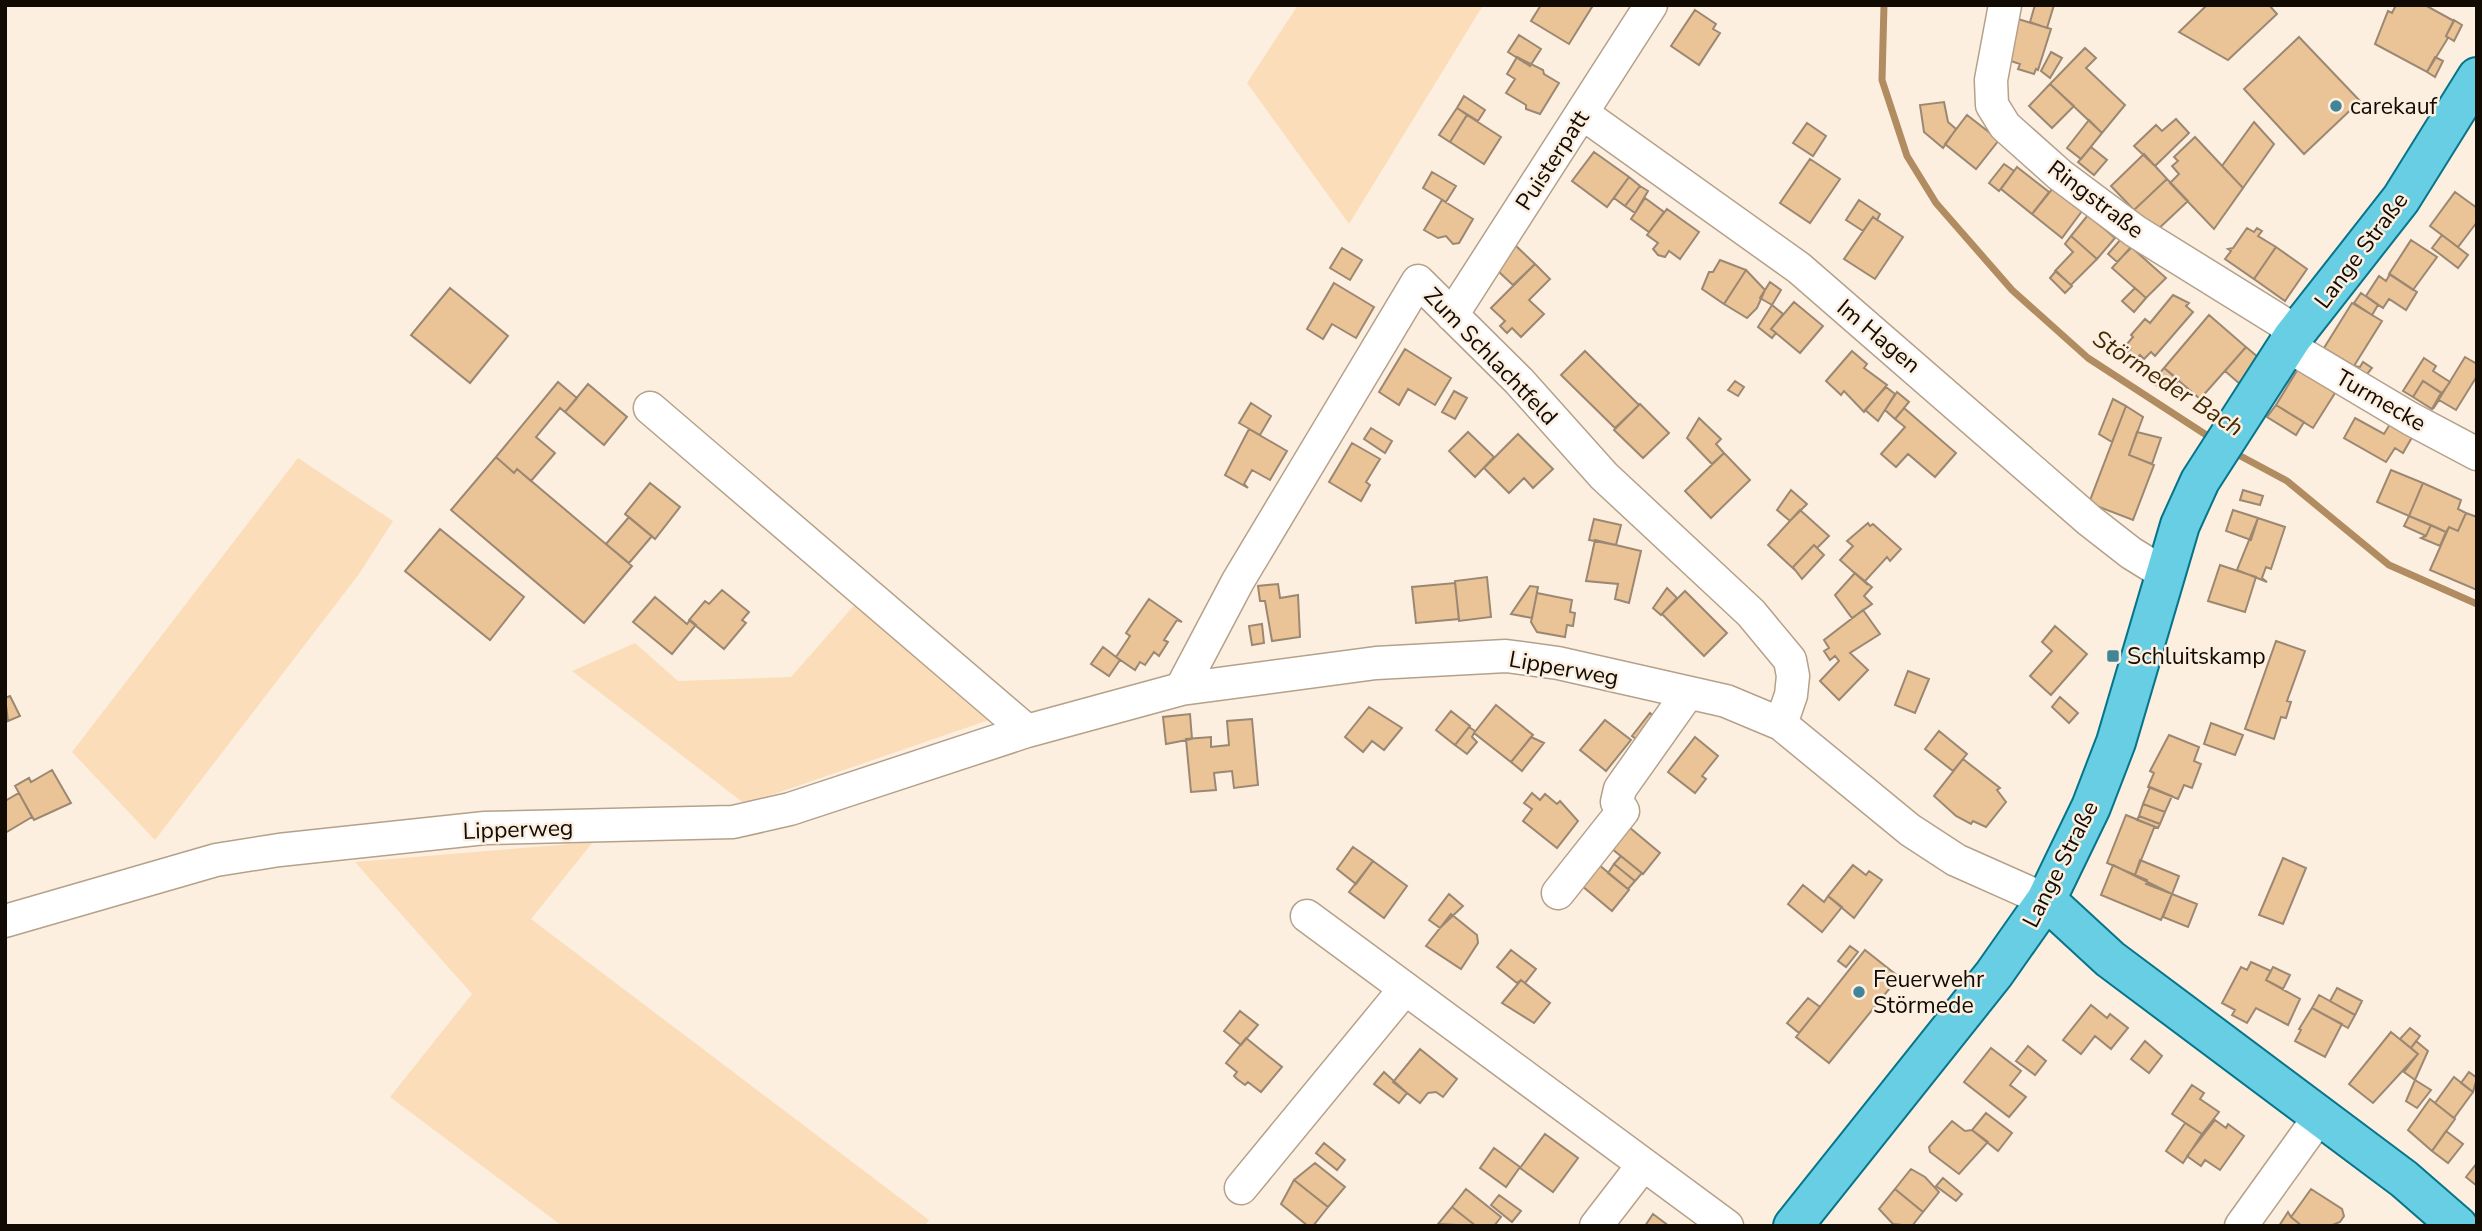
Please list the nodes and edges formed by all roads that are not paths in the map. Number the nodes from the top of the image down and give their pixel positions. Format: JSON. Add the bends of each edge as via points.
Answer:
{"nodes":[{"id":1,"x":1651,"y":5,"type":"edge"},
{"id":2,"x":2005,"y":5,"type":"edge"},
{"id":3,"x":2477,"y":77,"type":"edge"},
{"id":4,"x":1582,"y":113,"type":"junction"},
{"id":5,"x":1452,"y":314,"type":"junction"},
{"id":6,"x":2292,"y":338,"type":"junction"},
{"id":7,"x":650,"y":408,"type":"dead end"},
{"id":8,"x":2477,"y":454,"type":"edge"},
{"id":9,"x":2165,"y":574,"type":"junction"},
{"id":10,"x":1181,"y":689,"type":"junction"},
{"id":11,"x":1688,"y":692,"type":"junction"},
{"id":12,"x":1782,"y":724,"type":"junction"},
{"id":13,"x":1027,"y":732,"type":"junction"},
{"id":14,"x":1558,"y":893,"type":"dead end"},
{"id":15,"x":2046,"y":900,"type":"junction"},
{"id":16,"x":1307,"y":916,"type":"dead end"},
{"id":17,"x":5,"y":921,"type":"edge"},
{"id":18,"x":1404,"y":990,"type":"junction"},
{"id":19,"x":2320,"y":1116,"type":"junction"},
{"id":20,"x":1643,"y":1165,"type":"junction"},
{"id":21,"x":1241,"y":1188,"type":"dead end"},
{"id":22,"x":1596,"y":1226,"type":"edge"},
{"id":23,"x":1727,"y":1226,"type":"edge"},
{"id":24,"x":1793,"y":1226,"type":"edge"},
{"id":25,"x":2241,"y":1226,"type":"edge"},
{"id":26,"x":2458,"y":1226,"type":"edge"}],
"edges":[{"from":1,"to":4,"type":"street","name":"Puisterpatt"},
{"from":2,"to":6,"type":"street","name":"Ringstraße","via":[[1991,80],[1992,105],[2005,126],[2135,232],[2283,323]]},
{"from":3,"to":6,"type":"main road","name":"Lange Straße","via":[[2401,199]]},
{"from":4,"to":5,"type":"street","name":"Puisterpatt"},
{"from":4,"to":9,"type":"street","name":"Im Hagen","via":[[1799,268],[2090,521]]},
{"from":5,"to":10,"type":"street","name":"Zum Schlachtfeld","via":[[1418,281],[1238,581]]},
{"from":5,"to":12,"type":"street","name":"Zum Schlachtfeld","via":[[1604,476],[1751,613],[1790,660],[1791,695]]},
{"from":6,"to":8,"type":"street","name":"Turmecke","via":[[2300,353]]},
{"from":6,"to":9,"type":"main road","name":"Lange Straße","via":[[2200,481]]},
{"from":7,"to":13,"type":"street"},
{"from":9,"to":15,"type":"main road","name":"Lange Straße","via":[[2116,742]]},
{"from":10,"to":11,"type":"street","name":"Lipperweg","via":[[1376,663],[1506,656]]},
{"from":10,"to":13,"type":"street","name":"Lipperweg"},
{"from":11,"to":12,"type":"street","name":"Lipperweg","via":[[1726,701]]},
{"from":11,"to":14,"type":"street","via":[[1620,789],[1617,802],[1623,811]]},
{"from":12,"to":15,"type":"street","name":"Lipperweg","via":[[1910,830],[1956,860]]},
{"from":13,"to":17,"type":"street","name":"Lipperweg","via":[[790,809],[733,822],[485,828],[279,850],[216,860]]},
{"from":15,"to":19,"type":"main road","via":[[2110,959]]},
{"from":15,"to":24,"type":"main road","name":"Lange Straße","via":[[2001,964]]},
{"from":16,"to":18,"type":"street"},
{"from":18,"to":20,"type":"street"},
{"from":18,"to":21,"type":"street"},
{"from":19,"to":25,"type":"street"},
{"from":19,"to":26,"type":"main road"},
{"from":20,"to":22,"type":"street"},
{"from":20,"to":23,"type":"street"}]}
